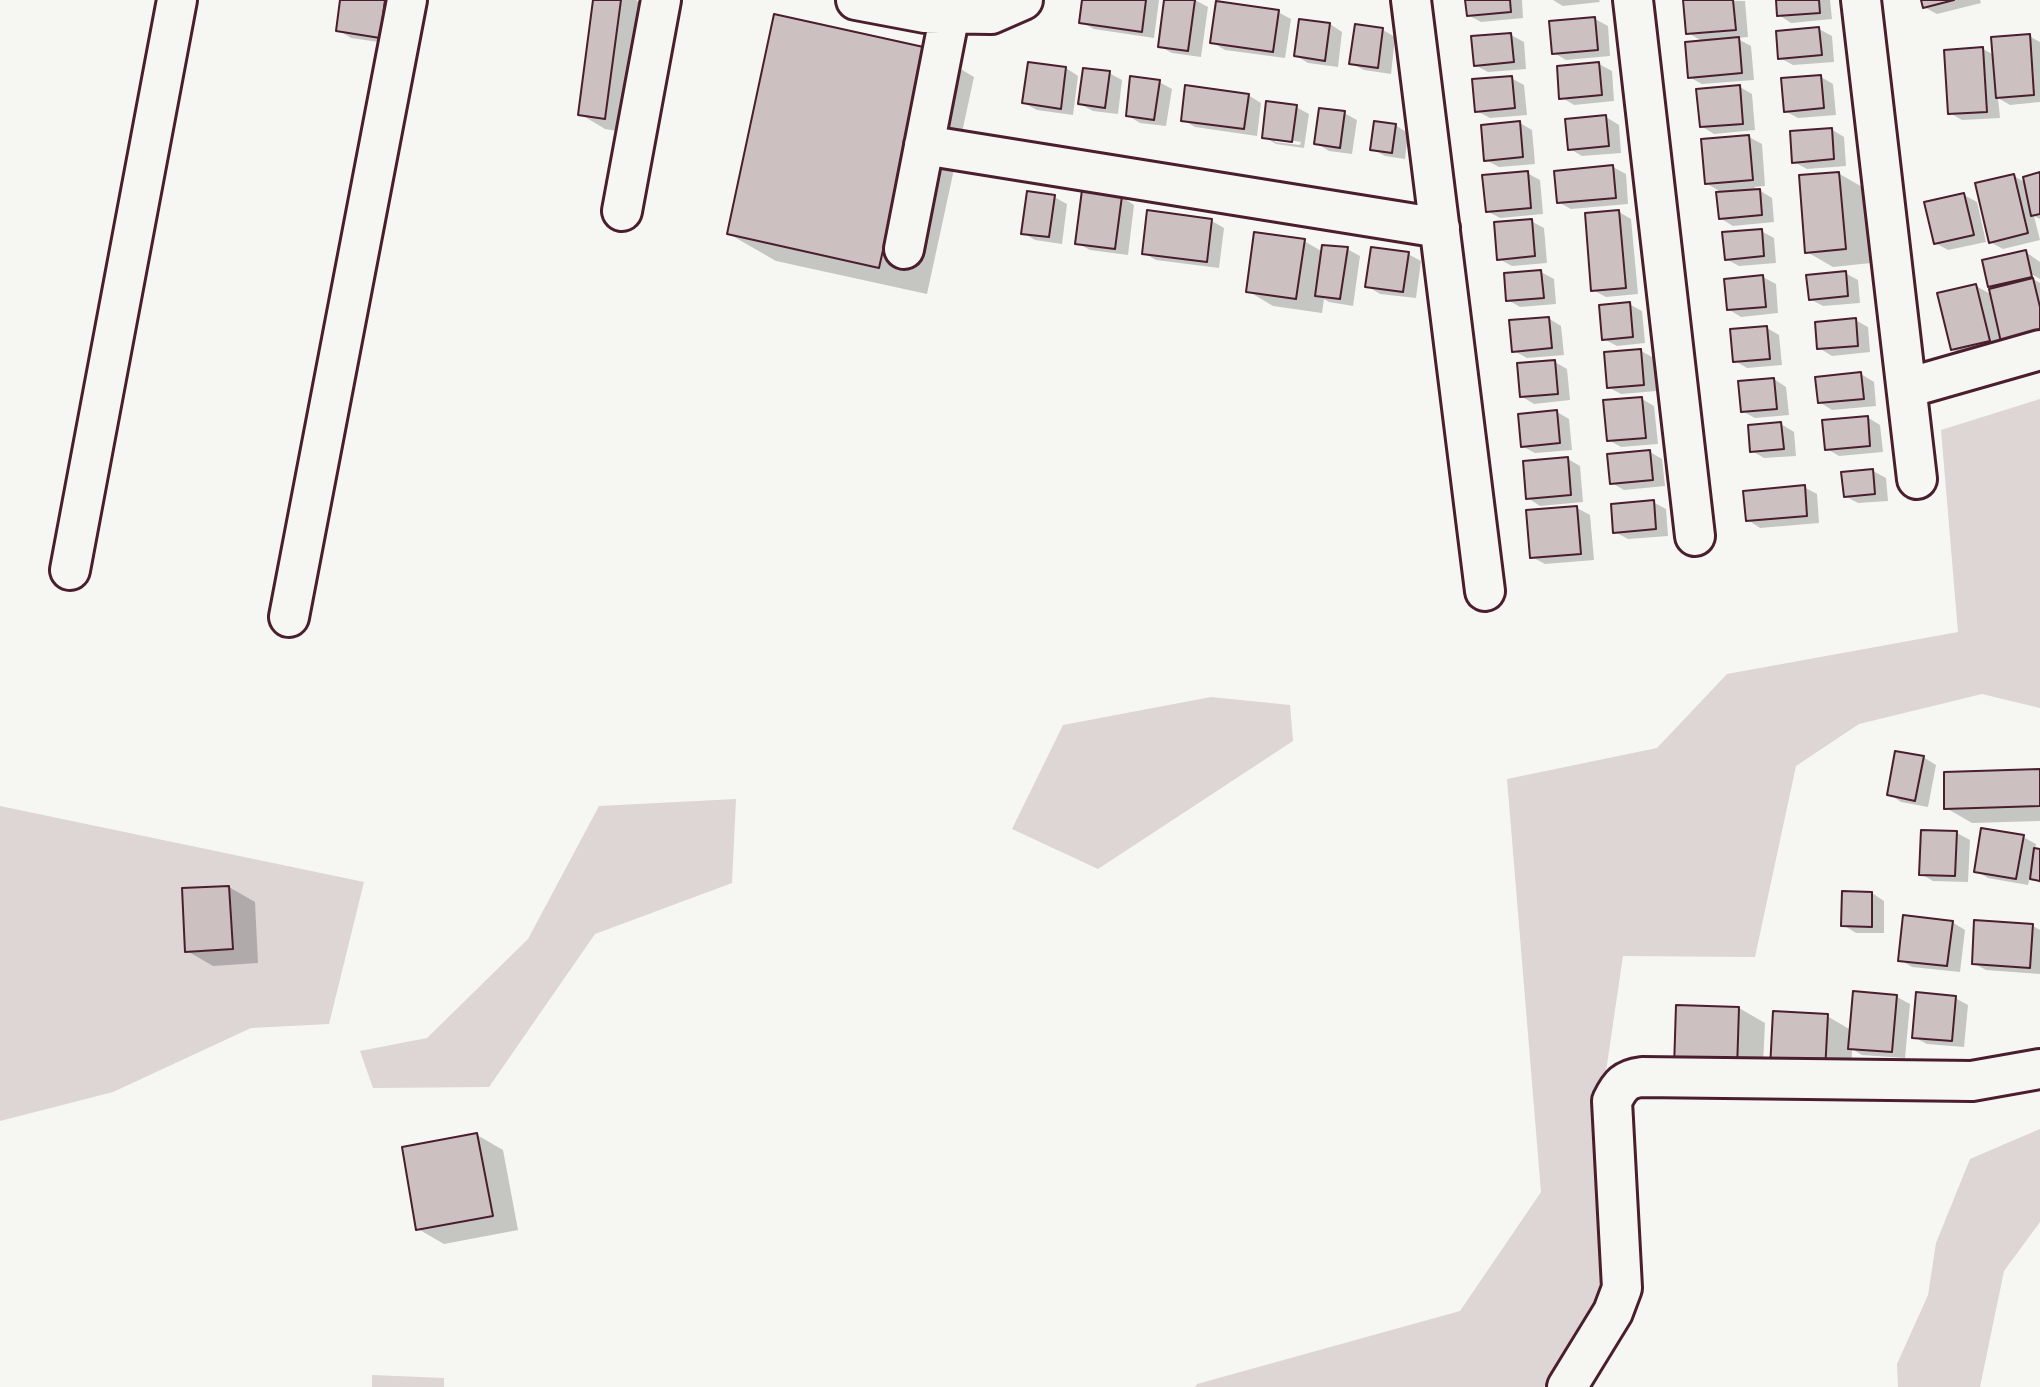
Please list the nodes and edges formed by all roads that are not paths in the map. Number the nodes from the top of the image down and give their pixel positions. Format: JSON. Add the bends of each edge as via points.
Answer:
{"nodes":[{"id":1,"x":177,"y":0,"type":"edge"},
{"id":2,"x":407,"y":0,"type":"edge"},
{"id":3,"x":661,"y":0,"type":"edge"},
{"id":4,"x":856,"y":0,"type":"edge"},
{"id":5,"x":1023,"y":0,"type":"edge"},
{"id":6,"x":1412,"y":0,"type":"edge"},
{"id":7,"x":1633,"y":0,"type":"edge"},
{"id":8,"x":1861,"y":0,"type":"edge"},
{"id":9,"x":950,"y":13,"type":"junction"},
{"id":10,"x":924,"y":145,"type":"junction"},
{"id":11,"x":621,"y":211,"type":"dead end"},
{"id":12,"x":1440,"y":229,"type":"junction"},
{"id":13,"x":904,"y":249,"type":"dead end"},
{"id":14,"x":2040,"y":350,"type":"edge"},
{"id":15,"x":1907,"y":388,"type":"junction"},
{"id":16,"x":1917,"y":479,"type":"dead end"},
{"id":17,"x":1695,"y":536,"type":"dead end"},
{"id":18,"x":70,"y":570,"type":"dead end"},
{"id":19,"x":1485,"y":591,"type":"dead end"},
{"id":20,"x":289,"y":617,"type":"dead end"},
{"id":21,"x":2040,"y":1069,"type":"edge"},
{"id":22,"x":1567,"y":1387,"type":"edge"}],
"edges":[{"from":1,"to":18,"type":"street"},
{"from":2,"to":20,"type":"street"},
{"from":3,"to":11,"type":"street"},
{"from":4,"to":9,"type":"street"},
{"from":5,"to":9,"type":"street","via":[[991,14]]},
{"from":6,"to":12,"type":"street"},
{"from":7,"to":17,"type":"street"},
{"from":8,"to":15,"type":"street"},
{"from":9,"to":10,"type":"street"},
{"from":10,"to":12,"type":"street"},
{"from":10,"to":13,"type":"street"},
{"from":12,"to":19,"type":"street"},
{"from":14,"to":15,"type":"street"},
{"from":15,"to":16,"type":"street"},
{"from":21,"to":22,"type":"street","via":[[1972,1081],[1626,1079],[1612,1101],[1622,1288],[1613,1312]]}]}
